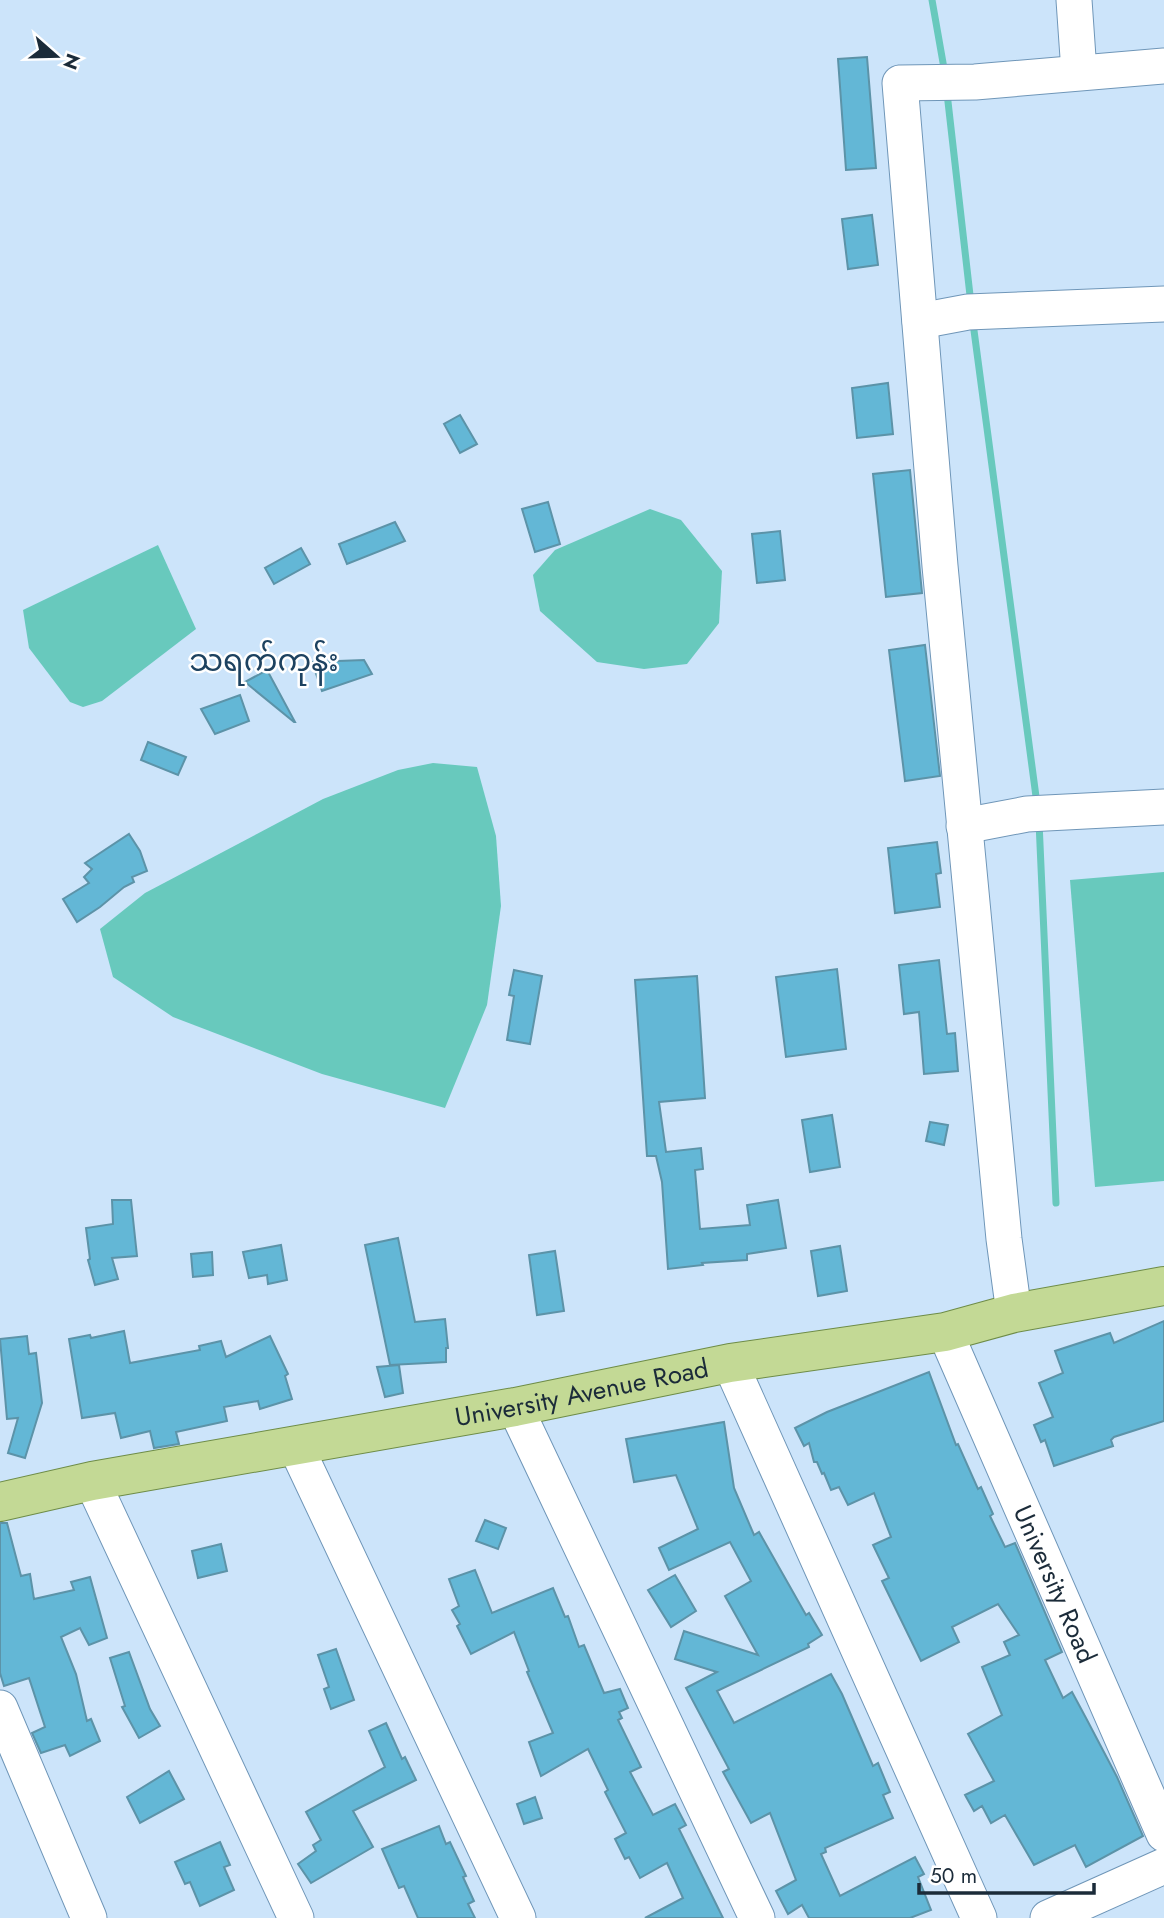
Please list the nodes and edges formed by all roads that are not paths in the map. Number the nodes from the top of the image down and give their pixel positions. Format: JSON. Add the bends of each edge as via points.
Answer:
{"nodes":[{"id":1,"x":1074,"y":0,"type":"edge"},
{"id":2,"x":1164,"y":65,"type":"edge"},
{"id":3,"x":1079,"y":72,"type":"junction"},
{"id":4,"x":1164,"y":304,"type":"edge"},
{"id":5,"x":920,"y":321,"type":"junction"},
{"id":6,"x":1164,"y":807,"type":"edge"},
{"id":7,"x":964,"y":826,"type":"junction"},
{"id":8,"x":1164,"y":1286,"type":"edge"},
{"id":9,"x":1014,"y":1313,"type":"junction"},
{"id":10,"x":945,"y":1332,"type":"junction"},
{"id":11,"x":730,"y":1363,"type":"junction"},
{"id":12,"x":515,"y":1407,"type":"junction"},
{"id":13,"x":296,"y":1447,"type":"junction"},
{"id":14,"x":92,"y":1481,"type":"junction"},
{"id":15,"x":0,"y":1502,"type":"edge"},
{"id":16,"x":0,"y":1707,"type":"edge"},
{"id":17,"x":1164,"y":1834,"type":"edge"},
{"id":18,"x":1164,"y":1866,"type":"edge"},
{"id":19,"x":89,"y":1918,"type":"edge"},
{"id":20,"x":296,"y":1918,"type":"edge"},
{"id":21,"x":518,"y":1918,"type":"edge"},
{"id":22,"x":757,"y":1918,"type":"edge"},
{"id":23,"x":979,"y":1918,"type":"edge"},
{"id":24,"x":1048,"y":1918,"type":"edge"}],
"edges":[{"from":1,"to":3,"type":"street"},
{"from":2,"to":3,"type":"street"},
{"from":3,"to":5,"type":"street","via":[[975,82],[900,83]]},
{"from":4,"to":5,"type":"street","via":[[982,311]]},
{"from":5,"to":7,"type":"street"},
{"from":6,"to":7,"type":"street","via":[[1027,814]]},
{"from":7,"to":9,"type":"street"},
{"from":8,"to":9,"type":"main road","name":"University Avenue Road"},
{"from":9,"to":10,"type":"main road","name":"University Avenue Road"},
{"from":10,"to":11,"type":"main road","name":"University Avenue Road"},
{"from":10,"to":17,"type":"street","name":"University Road"},
{"from":11,"to":12,"type":"main road","name":"University Avenue Road"},
{"from":11,"to":23,"type":"street"},
{"from":12,"to":13,"type":"main road","name":"University Avenue Road"},
{"from":12,"to":22,"type":"street"},
{"from":13,"to":14,"type":"main road","name":"University Avenue Road"},
{"from":13,"to":21,"type":"street"},
{"from":14,"to":15,"type":"main road","name":"University Avenue Road"},
{"from":14,"to":20,"type":"street"},
{"from":16,"to":19,"type":"street"},
{"from":18,"to":24,"type":"street"}]}
